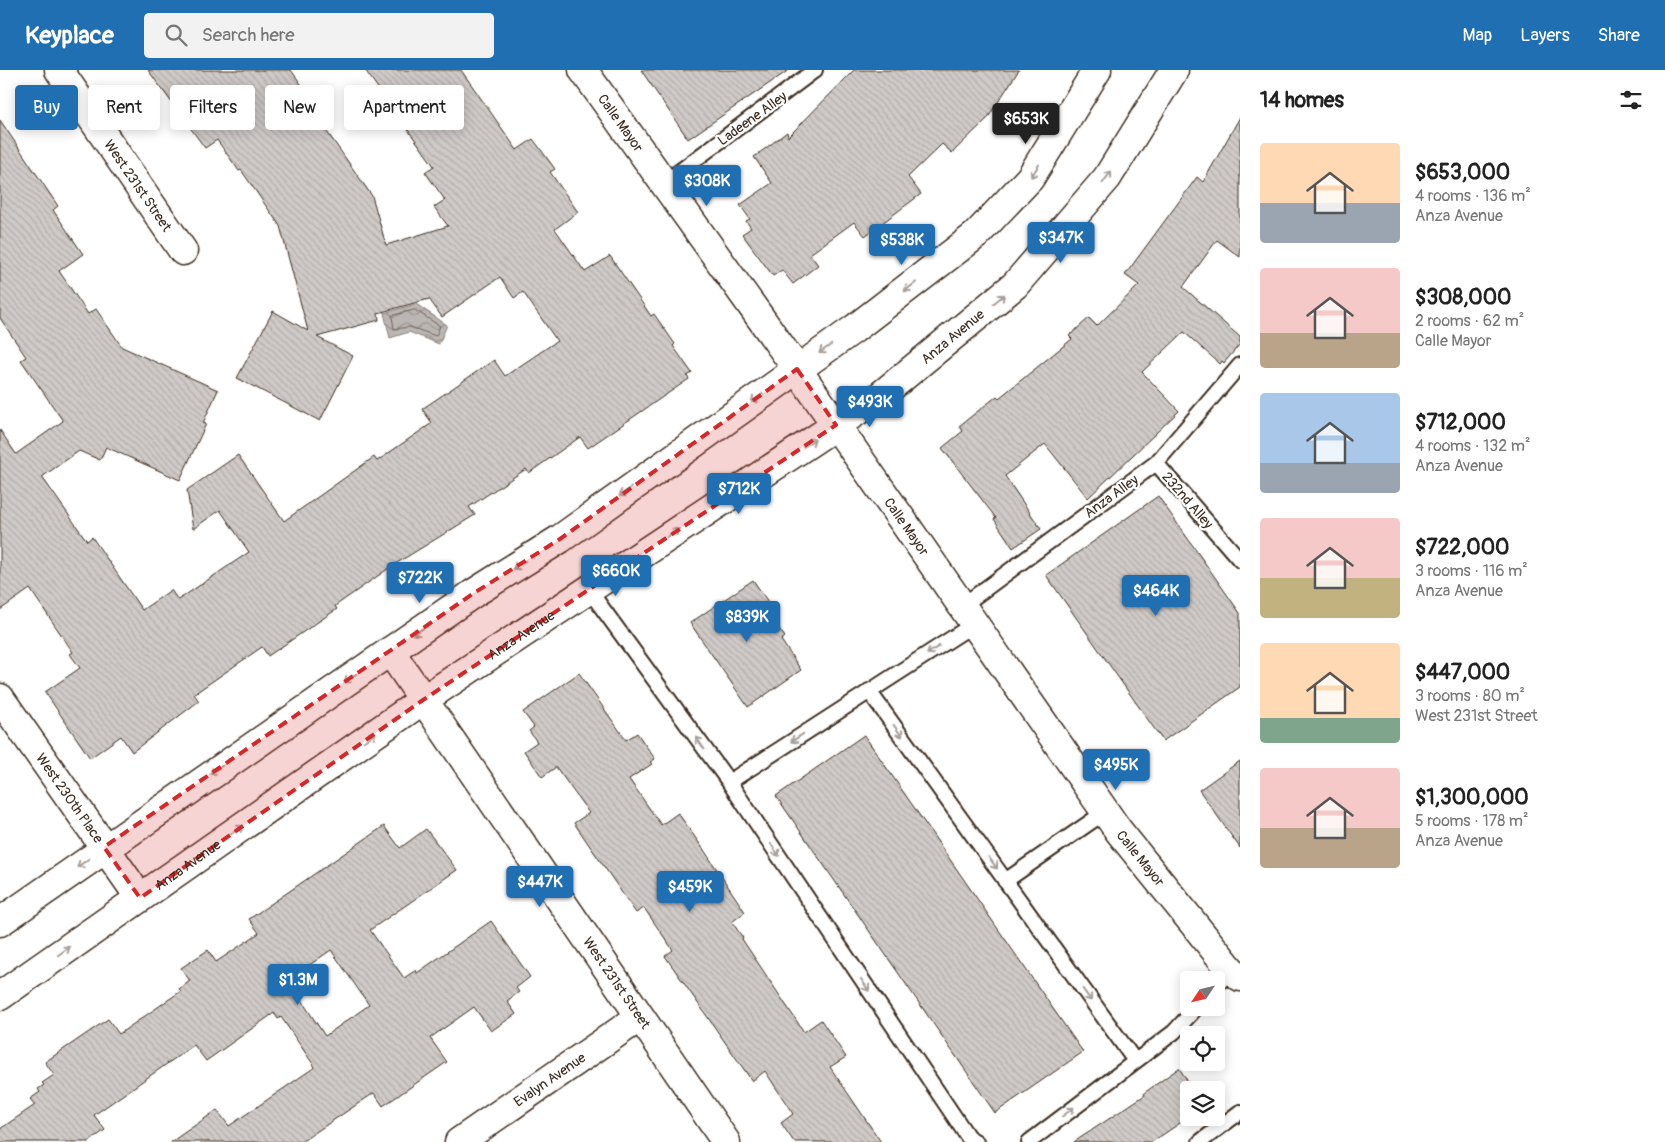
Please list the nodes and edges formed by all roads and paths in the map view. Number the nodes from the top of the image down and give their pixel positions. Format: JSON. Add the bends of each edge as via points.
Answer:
{"nodes":[{"id":1,"x":59,"y":70,"type":"edge"},
{"id":2,"x":583,"y":70,"type":"edge"},
{"id":3,"x":815,"y":70,"type":"edge"},
{"id":4,"x":1097,"y":70,"type":"edge"},
{"id":5,"x":1174,"y":70,"type":"edge"},
{"id":6,"x":664,"y":183,"type":"junction"},
{"id":7,"x":183,"y":251,"type":"dead end"},
{"id":8,"x":1240,"y":365,"type":"edge"},
{"id":9,"x":797,"y":369,"type":"junction"},
{"id":10,"x":836,"y":425,"type":"junction"},
{"id":11,"x":1156,"y":463,"type":"junction"},
{"id":12,"x":1240,"y":560,"type":"edge"},
{"id":13,"x":589,"y":590,"type":"junction"},
{"id":14,"x":968,"y":615,"type":"junction"},
{"id":15,"x":390,"y":651,"type":"junction"},
{"id":16,"x":869,"y":691,"type":"junction"},
{"id":17,"x":0,"y":698,"type":"edge"},
{"id":18,"x":423,"y":700,"type":"junction"},
{"id":19,"x":729,"y":782,"type":"junction"},
{"id":20,"x":1105,"y":812,"type":"junction"},
{"id":21,"x":104,"y":848,"type":"junction"},
{"id":22,"x":1005,"y":881,"type":"junction"},
{"id":23,"x":140,"y":898,"type":"junction"},
{"id":24,"x":0,"y":922,"type":"edge"},
{"id":25,"x":1229,"y":978,"type":"edge"},
{"id":26,"x":0,"y":996,"type":"edge"},
{"id":27,"x":1189,"y":1016,"type":"edge"},
{"id":28,"x":640,"y":1017,"type":"junction"},
{"id":29,"x":1135,"y":1061,"type":"junction"},
{"id":30,"x":1240,"y":1112,"type":"edge"},
{"id":31,"x":459,"y":1142,"type":"edge"},
{"id":32,"x":726,"y":1142,"type":"edge"},
{"id":33,"x":976,"y":1142,"type":"edge"},
{"id":34,"x":1029,"y":1142,"type":"edge"},
{"id":35,"x":1200,"y":1142,"type":"edge"}],
"edges":[{"from":1,"to":7,"type":"main road","name":"West 231st Street"},
{"from":2,"to":6,"type":"main road","name":"Calle Mayor"},
{"from":3,"to":6,"type":"lane","name":"Ladeene Alley"},
{"from":4,"to":9,"type":"main road","one_way":true,"via":[[1030,178],[976,236]]},
{"from":10,"to":5,"type":"main road","name":"Anza Avenue","one_way":true,"via":[[880,396],[1015,285],[1107,178]]},
{"from":6,"to":9,"type":"main road","name":"Calle Mayor"},
{"from":8,"to":11,"type":"lane","name":"Anza Alley"},
{"from":9,"to":10,"type":"main road","name":"Calle Mayor"},
{"from":9,"to":15,"type":"main road","one_way":true,"via":[[560,539]]},
{"from":13,"to":10,"type":"main road","name":"Anza Avenue","one_way":true},
{"from":10,"to":14,"type":"main road","name":"Calle Mayor"},
{"from":11,"to":12,"type":"lane","name":"232nd Alley"},
{"from":11,"to":14,"type":"lane","name":"Anza Alley"},
{"from":13,"to":18,"type":"main road","name":"Anza Avenue"},
{"from":19,"to":13,"type":"lane","one_way":true},
{"from":14,"to":16,"type":"lane","name":"Anza Alley","one_way":true},
{"from":14,"to":20,"type":"main road","name":"Calle Mayor"},
{"from":15,"to":18,"type":"main road","name":"West 231st Street"},
{"from":15,"to":21,"type":"main road","one_way":true},
{"from":16,"to":19,"type":"lane","name":"Anza Alley","one_way":true},
{"from":16,"to":22,"type":"lane","one_way":true},
{"from":17,"to":21,"type":"main road","name":"West 230th Place"},
{"from":23,"to":18,"type":"main road","name":"Anza Avenue","one_way":true},
{"from":18,"to":28,"type":"main road","name":"West 231st Street"},
{"from":19,"to":33,"type":"lane","one_way":true,"via":[[968,1137]]},
{"from":20,"to":22,"type":"lane"},
{"from":20,"to":25,"type":"main road","name":"Calle Mayor"},
{"from":21,"to":23,"type":"main road","name":"West 230th Place"},
{"from":21,"to":24,"type":"main road","one_way":true},
{"from":22,"to":29,"type":"lane","one_way":true},
{"from":26,"to":23,"type":"main road","name":"Anza Avenue","one_way":true},
{"from":27,"to":29,"type":"lane","via":[[1174,1032]]},
{"from":28,"to":31,"type":"main road","name":"Evalyn Avenue"},
{"from":28,"to":32,"type":"main road","name":"West 231st Street"},
{"from":34,"to":29,"type":"lane","one_way":true},
{"from":30,"to":35,"type":"lane"}]}
